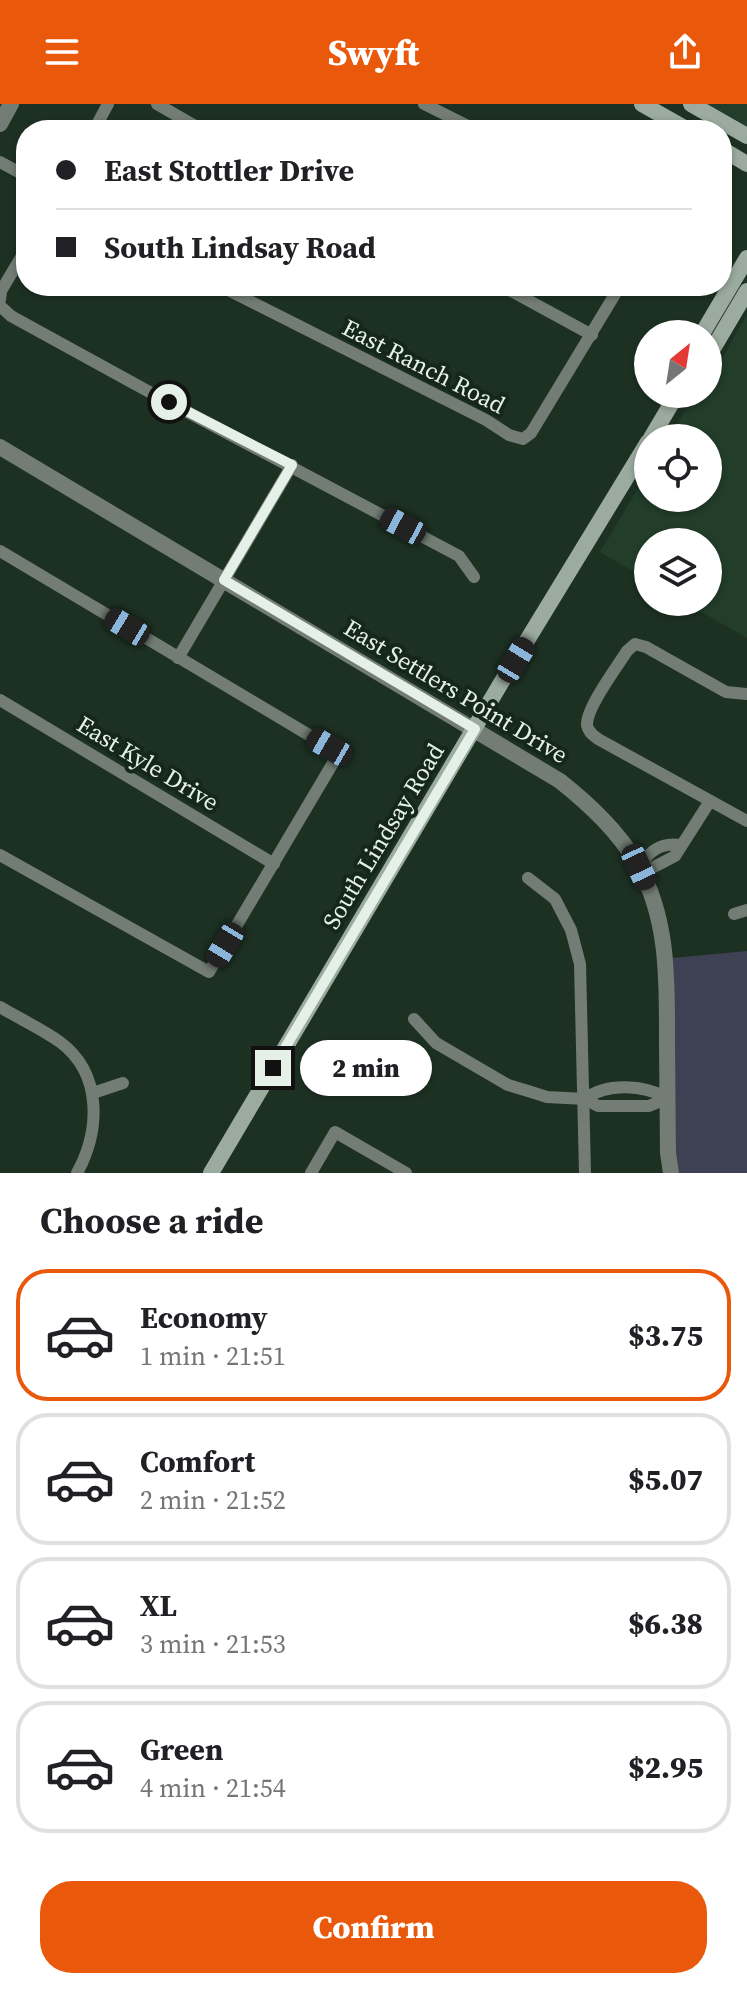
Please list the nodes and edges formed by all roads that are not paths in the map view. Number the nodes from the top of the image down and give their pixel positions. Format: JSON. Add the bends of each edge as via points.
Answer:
{"nodes":[{"id":1,"x":11,"y":104,"type":"edge"},
{"id":2,"x":157,"y":104,"type":"edge"},
{"id":3,"x":424,"y":104,"type":"edge"},
{"id":4,"x":642,"y":104,"type":"edge"},
{"id":5,"x":691,"y":104,"type":"edge"},
{"id":6,"x":185,"y":120,"type":"edge"},
{"id":7,"x":456,"y":120,"type":"edge"},
{"id":8,"x":670,"y":120,"type":"edge"},
{"id":9,"x":719,"y":120,"type":"edge"},
{"id":10,"x":0,"y":124,"type":"edge"},
{"id":11,"x":747,"y":258,"type":"edge"},
{"id":12,"x":16,"y":266,"type":"edge"},
{"id":13,"x":732,"y":283,"type":"edge"},
{"id":14,"x":747,"y":291,"type":"edge"},
{"id":15,"x":240,"y":296,"type":"edge"},
{"id":16,"x":520,"y":296,"type":"edge"},
{"id":17,"x":614,"y":296,"type":"edge"},
{"id":18,"x":724,"y":296,"type":"edge"},
{"id":19,"x":0,"y":303,"type":"edge"},
{"id":20,"x":710,"y":320,"type":"edge"},
{"id":21,"x":722,"y":333,"type":"edge"},
{"id":22,"x":592,"y":335,"type":"junction"},
{"id":23,"x":0,"y":447,"type":"edge"},
{"id":24,"x":292,"y":465,"type":"junction"},
{"id":25,"x":634,"y":465,"type":"edge"},
{"id":26,"x":0,"y":551,"type":"edge"},
{"id":27,"x":474,"y":577,"type":"dead end"},
{"id":28,"x":224,"y":580,"type":"junction"},
{"id":29,"x":178,"y":658,"type":"junction"},
{"id":30,"x":747,"y":694,"type":"edge"},
{"id":31,"x":0,"y":700,"type":"edge"},
{"id":32,"x":475,"y":729,"type":"junction"},
{"id":33,"x":710,"y":801,"type":"junction"},
{"id":34,"x":747,"y":821,"type":"edge"},
{"id":35,"x":0,"y":855,"type":"edge"},
{"id":36,"x":274,"y":864,"type":"junction"},
{"id":37,"x":639,"y":867,"type":"junction"},
{"id":38,"x":528,"y":878,"type":"dead end"},
{"id":39,"x":0,"y":1007,"type":"edge"},
{"id":40,"x":414,"y":1019,"type":"dead end"},
{"id":41,"x":123,"y":1083,"type":"dead end"},
{"id":42,"x":93,"y":1093,"type":"junction"},
{"id":43,"x":668,"y":1098,"type":"junction"},
{"id":44,"x":585,"y":1099,"type":"junction"},
{"id":45,"x":77,"y":1173,"type":"edge"},
{"id":46,"x":211,"y":1173,"type":"edge"},
{"id":47,"x":311,"y":1173,"type":"edge"},
{"id":48,"x":406,"y":1173,"type":"edge"},
{"id":49,"x":585,"y":1173,"type":"edge"},
{"id":50,"x":671,"y":1173,"type":"edge"}],
"edges":[{"from":1,"to":10,"type":"street"},
{"from":2,"to":6,"type":"street"},
{"from":3,"to":7,"type":"street"},
{"from":4,"to":8,"type":"main road"},
{"from":5,"to":9,"type":"main road"},
{"from":11,"to":13,"type":"main road"},
{"from":12,"to":19,"type":"street"},
{"from":14,"to":21,"type":"main road"},
{"from":15,"to":22,"type":"street","name":"East Ranch Road","via":[[523,439]]},
{"from":16,"to":22,"type":"street"},
{"from":17,"to":22,"type":"street"},
{"from":18,"to":20,"type":"main road"},
{"from":19,"to":24,"type":"street","via":[[11,316]]},
{"from":23,"to":28,"type":"street","name":"East Settlers Point Drive"},
{"from":24,"to":27,"type":"street","via":[[459,556]]},
{"from":24,"to":28,"type":"street"},
{"from":25,"to":32,"type":"main road","name":"South Lindsay Road"},
{"from":26,"to":29,"type":"street"},
{"from":28,"to":29,"type":"street"},
{"from":28,"to":32,"type":"street","name":"East Settlers Point Drive"},
{"from":29,"to":36,"type":"street","via":[[329,747],[334,755]]},
{"from":30,"to":33,"type":"street","via":[[726,692],[635,644],[590,711],[590,733]]},
{"from":31,"to":36,"type":"street","name":"East Kyle Drive"},
{"from":32,"to":37,"type":"street","name":"East Settlers Point Drive","via":[[578,795],[607,823]]},
{"from":32,"to":46,"type":"main road","name":"South Lindsay Road"},
{"from":33,"to":34,"type":"street"},
{"from":33,"to":37,"type":"street","via":[[675,856],[652,868]]},
{"from":35,"to":36,"type":"street","via":[[209,972]]},
{"from":37,"to":43,"type":"street","name":"East Settlers Point Drive","via":[[658,914],[666,957]]},
{"from":38,"to":44,"type":"street","via":[[555,899],[580,964]]},
{"from":39,"to":42,"type":"street","via":[[62,1044],[81,1066]]},
{"from":40,"to":44,"type":"street","via":[[436,1043],[508,1085],[547,1097]]},
{"from":41,"to":42,"type":"street"},
{"from":42,"to":45,"type":"street","via":[[89,1152]]},
{"from":43,"to":44,"type":"street","via":[[651,1089],[599,1088]]},
{"from":43,"to":50,"type":"street","name":"East Settlers Point Drive"},
{"from":44,"to":49,"type":"street"},
{"from":47,"to":48,"type":"street","via":[[335,1132]]}]}
